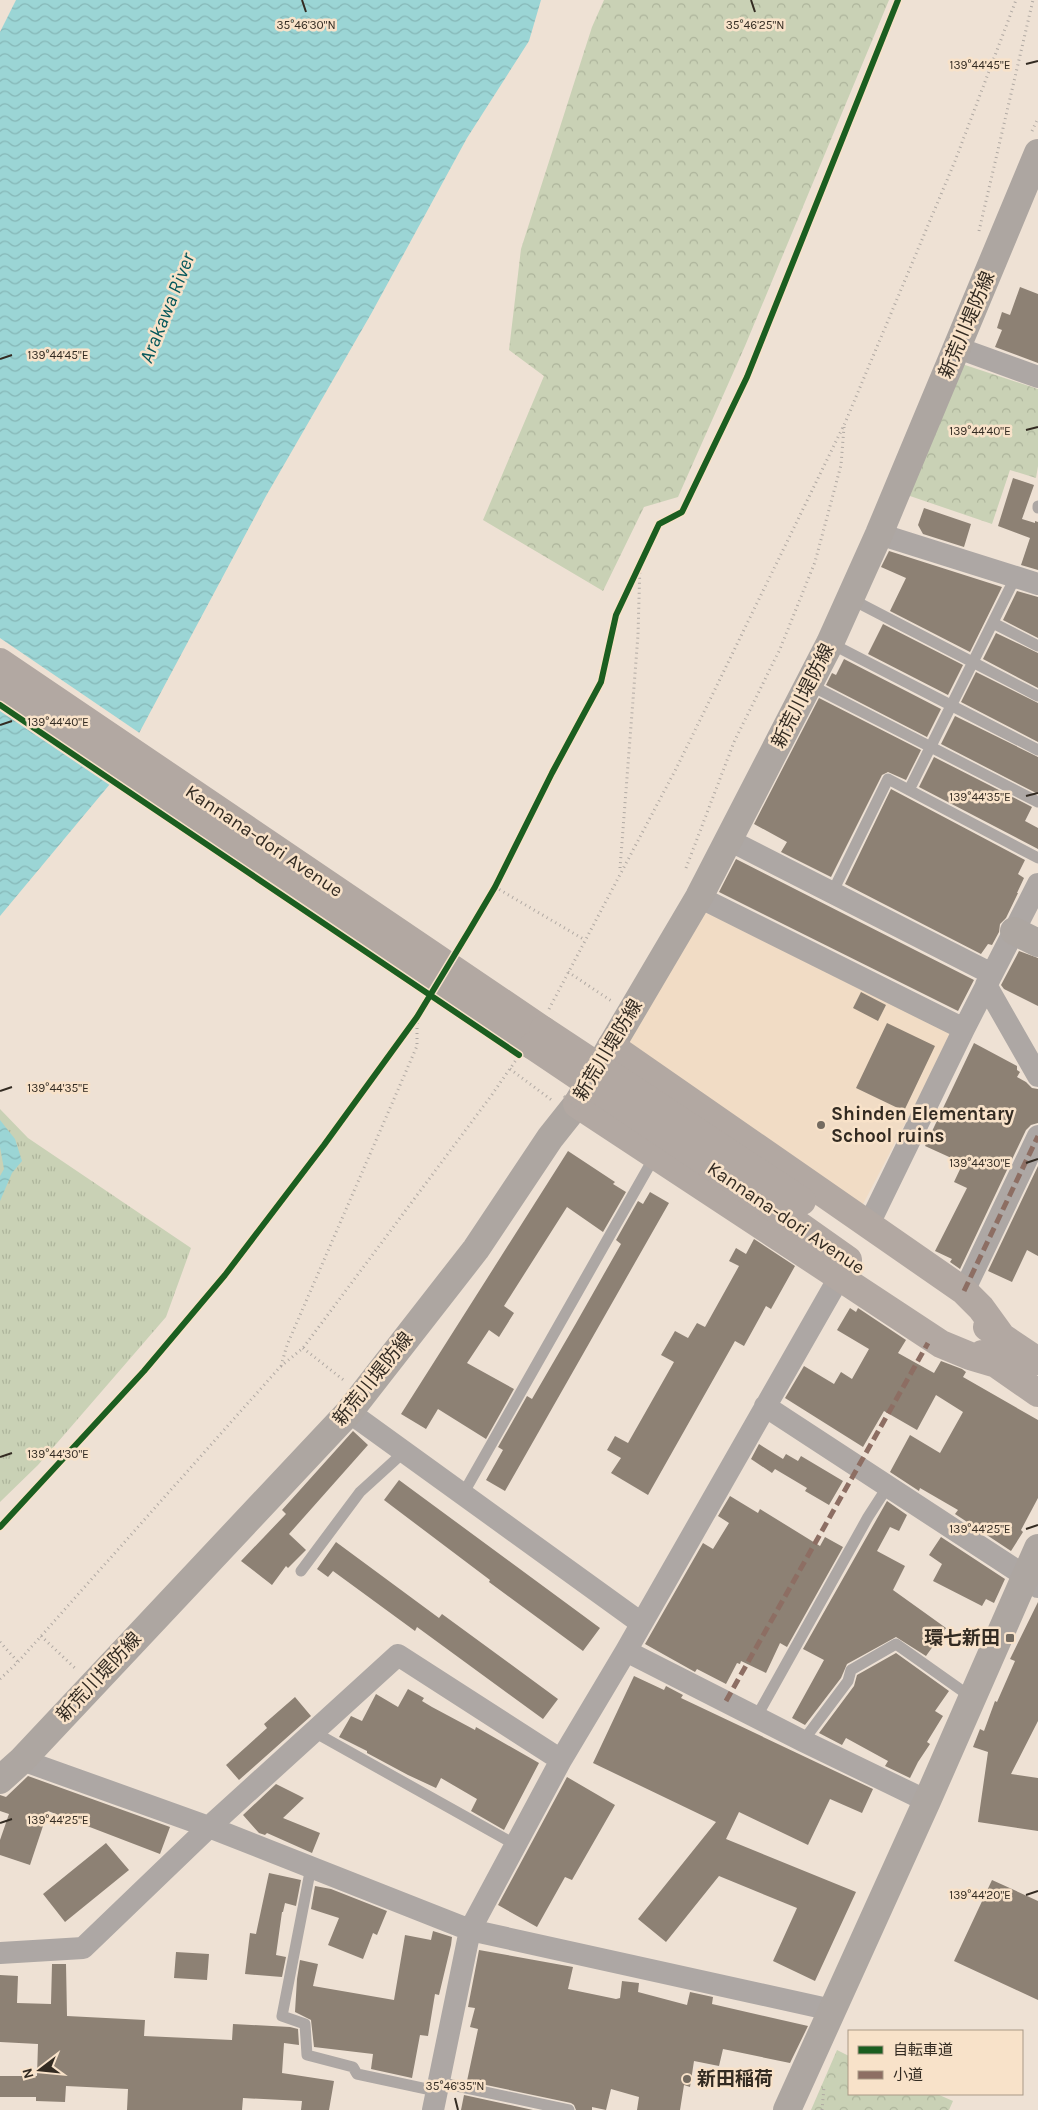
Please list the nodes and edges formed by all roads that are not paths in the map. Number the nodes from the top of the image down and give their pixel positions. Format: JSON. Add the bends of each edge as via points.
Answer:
{"nodes":[{"id":1,"x":1034,"y":144,"type":"edge"},
{"id":2,"x":1030,"y":197,"type":"edge"},
{"id":3,"x":958,"y":348,"type":"junction"},
{"id":4,"x":1038,"y":377,"type":"edge"},
{"id":5,"x":879,"y":534,"type":"junction"},
{"id":6,"x":1016,"y":576,"type":"junction"},
{"id":7,"x":1038,"y":584,"type":"edge"},
{"id":8,"x":850,"y":599,"type":"junction"},
{"id":9,"x":993,"y":623,"type":"junction"},
{"id":10,"x":830,"y":643,"type":"junction"},
{"id":11,"x":1038,"y":646,"type":"edge"},
{"id":12,"x":0,"y":662,"type":"edge"},
{"id":13,"x":973,"y":662,"type":"junction"},
{"id":14,"x":810,"y":685,"type":"junction"},
{"id":15,"x":0,"y":686,"type":"edge"},
{"id":16,"x":1038,"y":696,"type":"edge"},
{"id":17,"x":951,"y":705,"type":"junction"},
{"id":18,"x":930,"y":747,"type":"junction"},
{"id":19,"x":1038,"y":750,"type":"edge"},
{"id":20,"x":909,"y":790,"type":"junction"},
{"id":21,"x":1038,"y":802,"type":"edge"},
{"id":22,"x":729,"y":840,"type":"junction"},
{"id":23,"x":1038,"y":858,"type":"edge"},
{"id":24,"x":1038,"y":884,"type":"edge"},
{"id":25,"x":832,"y":893,"type":"junction"},
{"id":26,"x":699,"y":897,"type":"junction"},
{"id":27,"x":1026,"y":937,"type":"edge"},
{"id":28,"x":989,"y":980,"type":"junction"},
{"id":29,"x":964,"y":1029,"type":"junction"},
{"id":30,"x":531,"y":1033,"type":"junction"},
{"id":31,"x":611,"y":1046,"type":"junction"},
{"id":32,"x":1038,"y":1076,"type":"edge"},
{"id":33,"x":573,"y":1108,"type":"junction"},
{"id":34,"x":1038,"y":1136,"type":"edge"},
{"id":35,"x":652,"y":1160,"type":"dead end"},
{"id":36,"x":796,"y":1210,"type":"junction"},
{"id":37,"x":869,"y":1224,"type":"junction"},
{"id":38,"x":840,"y":1276,"type":"junction"},
{"id":39,"x":964,"y":1290,"type":"junction"},
{"id":40,"x":1002,"y":1336,"type":"junction"},
{"id":41,"x":1038,"y":1361,"type":"edge"},
{"id":42,"x":997,"y":1364,"type":"junction"},
{"id":43,"x":1038,"y":1393,"type":"edge"},
{"id":44,"x":356,"y":1404,"type":"junction"},
{"id":45,"x":765,"y":1406,"type":"junction"},
{"id":46,"x":404,"y":1452,"type":"junction"},
{"id":47,"x":888,"y":1486,"type":"junction"},
{"id":48,"x":463,"y":1494,"type":"junction"},
{"id":49,"x":1038,"y":1548,"type":"edge"},
{"id":50,"x":301,"y":1572,"type":"dead end"},
{"id":51,"x":1032,"y":1581,"type":"edge"},
{"id":52,"x":641,"y":1623,"type":"junction"},
{"id":53,"x":626,"y":1651,"type":"junction"},
{"id":54,"x":971,"y":1697,"type":"junction"},
{"id":55,"x":757,"y":1716,"type":"junction"},
{"id":56,"x":314,"y":1732,"type":"junction"},
{"id":57,"x":803,"y":1741,"type":"junction"},
{"id":58,"x":22,"y":1760,"type":"junction"},
{"id":59,"x":561,"y":1760,"type":"junction"},
{"id":60,"x":0,"y":1780,"type":"edge"},
{"id":61,"x":927,"y":1801,"type":"junction"},
{"id":62,"x":209,"y":1827,"type":"junction"},
{"id":63,"x":516,"y":1845,"type":"junction"},
{"id":64,"x":311,"y":1867,"type":"junction"},
{"id":65,"x":470,"y":1930,"type":"junction"},
{"id":66,"x":0,"y":1953,"type":"edge"},
{"id":67,"x":832,"y":2010,"type":"junction"},
{"id":68,"x":436,"y":2094,"type":"edge"},
{"id":69,"x":569,"y":2110,"type":"edge"},
{"id":70,"x":787,"y":2110,"type":"edge"}],
"edges":[{"from":1,"to":2,"type":"street","name":"新荒川堤防線"},
{"from":2,"to":3,"type":"street","name":"新荒川堤防線"},
{"from":3,"to":4,"type":"street"},
{"from":3,"to":5,"type":"street","name":"新荒川堤防線"},
{"from":5,"to":6,"type":"street"},
{"from":5,"to":8,"type":"street","name":"新荒川堤防線"},
{"from":6,"to":7,"type":"street"},
{"from":6,"to":9,"type":"lane"},
{"from":8,"to":10,"type":"street","name":"新荒川堤防線"},
{"from":8,"to":13,"type":"lane"},
{"from":9,"to":11,"type":"lane"},
{"from":9,"to":13,"type":"lane"},
{"from":10,"to":14,"type":"street","name":"新荒川堤防線"},
{"from":10,"to":17,"type":"lane"},
{"from":12,"to":30,"type":"main road","name":"Kannana-dori Avenue"},
{"from":13,"to":16,"type":"lane"},
{"from":13,"to":17,"type":"lane"},
{"from":14,"to":18,"type":"lane"},
{"from":14,"to":22,"type":"street","name":"新荒川堤防線"},
{"from":15,"to":30,"type":"main road","name":"Kannana-dori Avenue"},
{"from":17,"to":18,"type":"lane"},
{"from":17,"to":19,"type":"lane"},
{"from":18,"to":20,"type":"lane"},
{"from":18,"to":21,"type":"lane"},
{"from":20,"to":23,"type":"lane"},
{"from":20,"to":25,"type":"lane","via":[[888,779]]},
{"from":22,"to":25,"type":"street"},
{"from":22,"to":26,"type":"street","name":"新荒川堤防線"},
{"from":24,"to":27,"type":"street"},
{"from":25,"to":28,"type":"street"},
{"from":26,"to":29,"type":"street"},
{"from":26,"to":31,"type":"street","name":"新荒川堤防線"},
{"from":27,"to":28,"type":"street"},
{"from":28,"to":29,"type":"street"},
{"from":28,"to":32,"type":"street"},
{"from":29,"to":37,"type":"street"},
{"from":30,"to":36,"type":"main road","name":"Kannana-dori Avenue","bridge":true},
{"from":31,"to":33,"type":"street","name":"新荒川堤防線"},
{"from":31,"to":37,"type":"main road"},
{"from":33,"to":38,"type":"main road"},
{"from":33,"to":44,"type":"street","name":"新荒川堤防線","via":[[476,1249]]},
{"from":34,"to":39,"type":"street"},
{"from":35,"to":48,"type":"lane"},
{"from":36,"to":40,"type":"main road","name":"Kannana-dori Avenue"},
{"from":36,"to":42,"type":"main road","name":"Kannana-dori Avenue"},
{"from":37,"to":39,"type":"main road"},
{"from":38,"to":42,"type":"main road","via":[[941,1344]]},
{"from":38,"to":45,"type":"street"},
{"from":39,"to":40,"type":"main road"},
{"from":40,"to":41,"type":"main road","name":"Kannana-dori Avenue"},
{"from":42,"to":43,"type":"main road","name":"Kannana-dori Avenue"},
{"from":44,"to":46,"type":"street"},
{"from":44,"to":58,"type":"street","name":"新荒川堤防線"},
{"from":45,"to":47,"type":"street"},
{"from":45,"to":52,"type":"street"},
{"from":46,"to":48,"type":"street"},
{"from":46,"to":50,"type":"lane","via":[[360,1492]]},
{"from":47,"to":51,"type":"street"},
{"from":47,"to":55,"type":"lane"},
{"from":48,"to":52,"type":"street"},
{"from":49,"to":51,"type":"street"},
{"from":51,"to":54,"type":"street"},
{"from":52,"to":53,"type":"street"},
{"from":53,"to":55,"type":"street"},
{"from":53,"to":59,"type":"street"},
{"from":54,"to":57,"type":"lane","via":[[896,1644],[851,1670],[848,1681]]},
{"from":54,"to":61,"type":"street"},
{"from":55,"to":57,"type":"street"},
{"from":56,"to":59,"type":"street","via":[[398,1655]]},
{"from":56,"to":62,"type":"street"},
{"from":56,"to":63,"type":"lane"},
{"from":57,"to":61,"type":"street"},
{"from":58,"to":60,"type":"street","name":"新荒川堤防線"},
{"from":58,"to":62,"type":"street"},
{"from":59,"to":63,"type":"street"},
{"from":61,"to":67,"type":"street"},
{"from":62,"to":64,"type":"street"},
{"from":62,"to":66,"type":"street","via":[[84,1948]]},
{"from":63,"to":65,"type":"street"},
{"from":64,"to":65,"type":"street"},
{"from":64,"to":68,"type":"lane","via":[[282,2016],[305,2024],[307,2055],[353,2066],[357,2074]]},
{"from":65,"to":67,"type":"street"},
{"from":65,"to":68,"type":"street"},
{"from":67,"to":70,"type":"street"},
{"from":68,"to":69,"type":"lane"}]}
